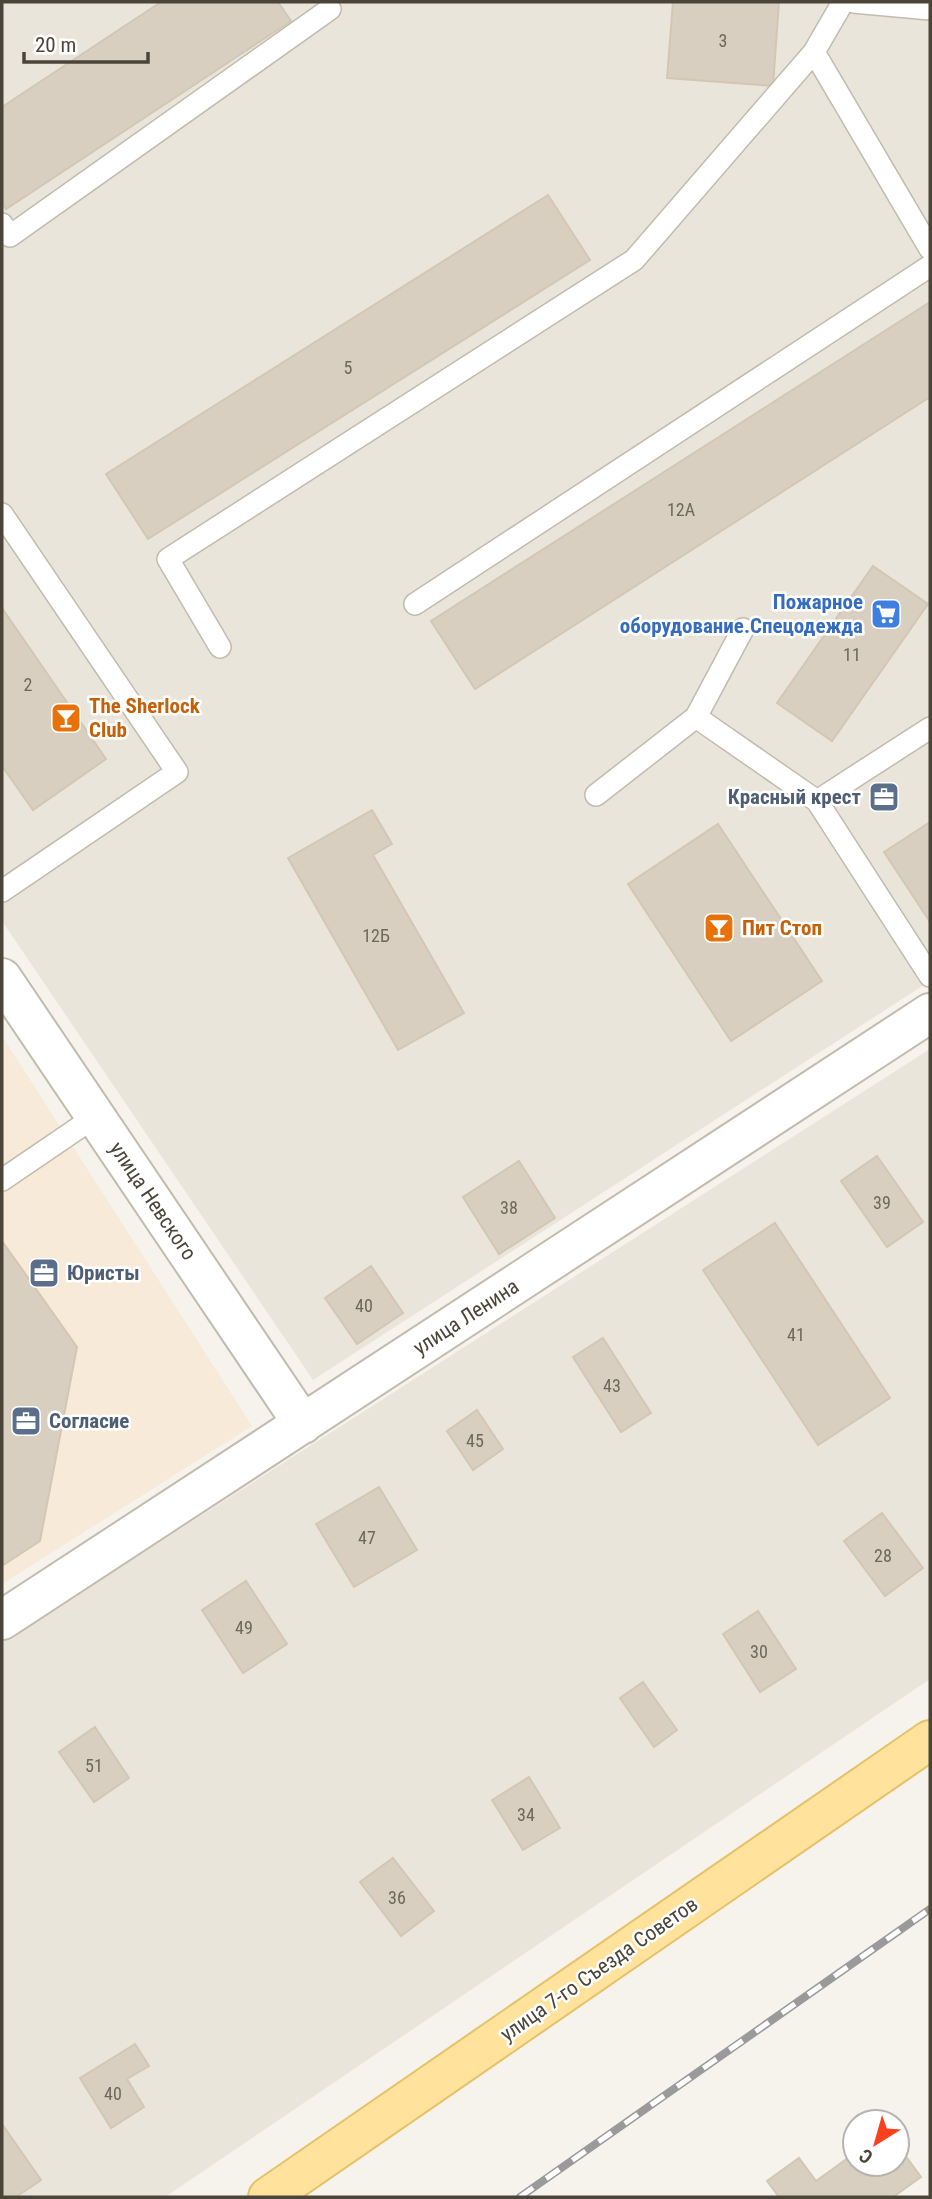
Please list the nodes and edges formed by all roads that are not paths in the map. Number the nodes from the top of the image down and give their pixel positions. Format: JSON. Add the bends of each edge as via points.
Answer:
{"nodes":[{"id":1,"x":842,"y":2,"type":"edge"},
{"id":2,"x":853,"y":2,"type":"edge"},
{"id":3,"x":330,"y":9,"type":"dead end"},
{"id":4,"x":930,"y":9,"type":"edge"},
{"id":5,"x":814,"y":52,"type":"junction"},
{"id":6,"x":2,"y":224,"type":"edge"},
{"id":7,"x":930,"y":249,"type":"edge"},
{"id":8,"x":930,"y":266,"type":"edge"},
{"id":9,"x":2,"y":514,"type":"edge"},
{"id":10,"x":415,"y":604,"type":"dead end"},
{"id":11,"x":743,"y":629,"type":"dead end"},
{"id":12,"x":220,"y":647,"type":"dead end"},
{"id":13,"x":696,"y":717,"type":"junction"},
{"id":14,"x":930,"y":728,"type":"edge"},
{"id":15,"x":596,"y":795,"type":"dead end"},
{"id":16,"x":817,"y":801,"type":"junction"},
{"id":17,"x":2,"y":891,"type":"edge"},
{"id":18,"x":930,"y":976,"type":"edge"},
{"id":19,"x":2,"y":978,"type":"edge"},
{"id":20,"x":930,"y":1013,"type":"edge"},
{"id":21,"x":96,"y":1116,"type":"junction"},
{"id":22,"x":2,"y":1181,"type":"edge"},
{"id":23,"x":303,"y":1424,"type":"junction"},
{"id":24,"x":2,"y":1620,"type":"edge"},
{"id":25,"x":930,"y":1740,"type":"edge"},
{"id":26,"x":268,"y":2197,"type":"edge"}],
"edges":[{"from":1,"to":5,"type":"lane"},
{"from":2,"to":4,"type":"lane"},
{"from":3,"to":6,"type":"lane","via":[[10,236]]},
{"from":5,"to":7,"type":"lane"},
{"from":5,"to":12,"type":"lane","via":[[634,261],[168,559]]},
{"from":8,"to":10,"type":"lane"},
{"from":9,"to":17,"type":"lane","via":[[177,772]]},
{"from":11,"to":13,"type":"lane"},
{"from":13,"to":15,"type":"lane"},
{"from":13,"to":16,"type":"lane"},
{"from":14,"to":16,"type":"lane"},
{"from":16,"to":18,"type":"lane"},
{"from":19,"to":21,"type":"street","name":"улица Невского"},
{"from":20,"to":23,"type":"street","name":"улица Ленина"},
{"from":21,"to":22,"type":"lane"},
{"from":21,"to":23,"type":"street","name":"улица Невского"},
{"from":23,"to":24,"type":"street","name":"улица Ленина"},
{"from":25,"to":26,"type":"main road","name":"улица 7-го Съезда Советов"}]}
